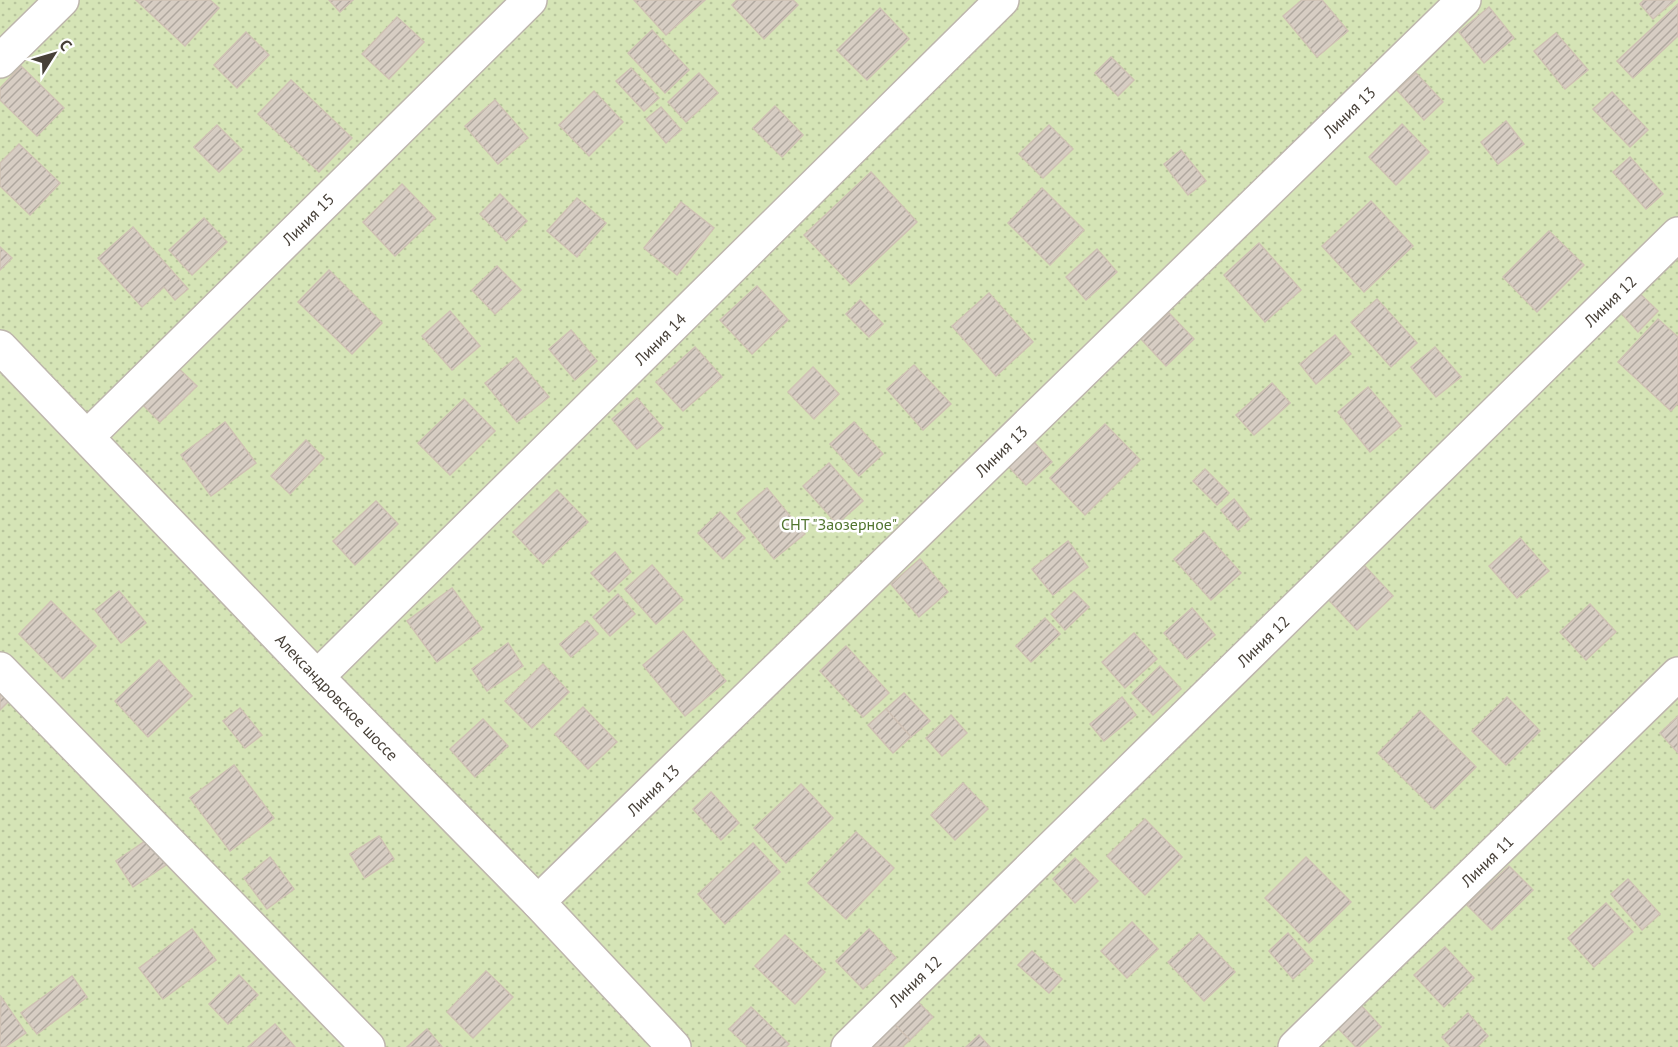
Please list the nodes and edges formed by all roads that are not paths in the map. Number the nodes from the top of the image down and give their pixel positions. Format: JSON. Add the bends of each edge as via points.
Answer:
{"nodes":[{"id":1,"x":62,"y":0,"type":"edge"},
{"id":2,"x":530,"y":0,"type":"edge"},
{"id":3,"x":1002,"y":0,"type":"edge"},
{"id":4,"x":1464,"y":0,"type":"edge"},
{"id":5,"x":0,"y":61,"type":"edge"},
{"id":6,"x":1678,"y":234,"type":"edge"},
{"id":7,"x":0,"y":347,"type":"edge"},
{"id":8,"x":87,"y":437,"type":"junction"},
{"id":9,"x":0,"y":669,"type":"edge"},
{"id":10,"x":1678,"y":674,"type":"edge"},
{"id":11,"x":317,"y":677,"type":"junction"},
{"id":12,"x":538,"y":902,"type":"junction"},
{"id":13,"x":368,"y":1047,"type":"edge"},
{"id":14,"x":674,"y":1047,"type":"edge"},
{"id":15,"x":848,"y":1047,"type":"edge"},
{"id":16,"x":1295,"y":1047,"type":"edge"}],
"edges":[{"from":1,"to":5,"type":"street"},
{"from":2,"to":8,"type":"street","name":"Линия 15"},
{"from":3,"to":11,"type":"street","name":"Линия 14"},
{"from":4,"to":12,"type":"street","name":"Линия 13"},
{"from":6,"to":15,"type":"street","name":"Линия 12"},
{"from":7,"to":8,"type":"street","name":"Александровское шоссе"},
{"from":8,"to":11,"type":"street","name":"Александровское шоссе"},
{"from":9,"to":13,"type":"street"},
{"from":10,"to":16,"type":"street","name":"Линия 11"},
{"from":11,"to":12,"type":"street","name":"Александровское шоссе"},
{"from":12,"to":14,"type":"street","name":"Александровское шоссе"}]}
